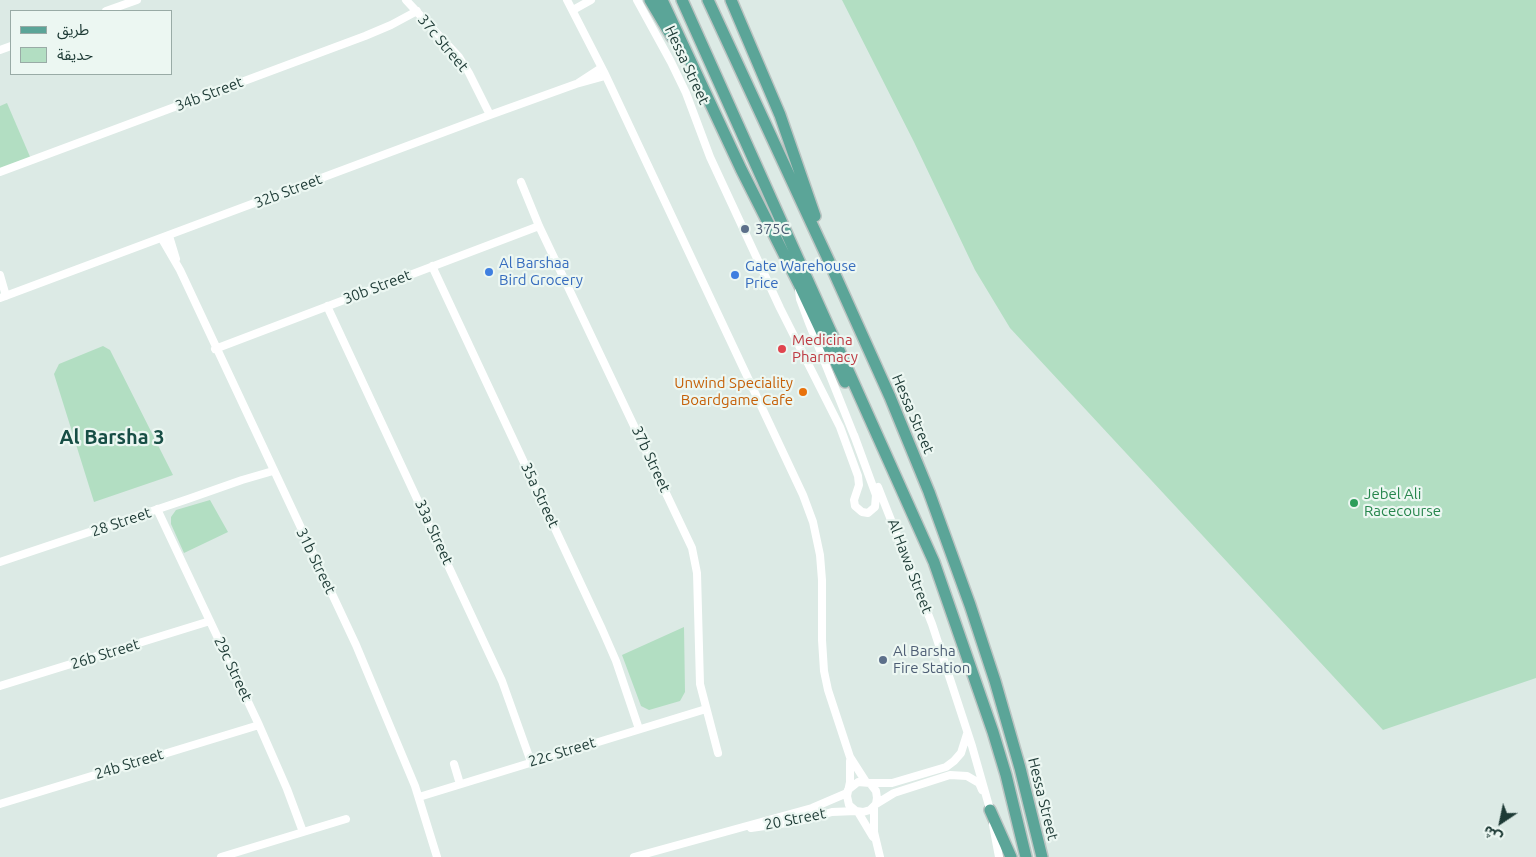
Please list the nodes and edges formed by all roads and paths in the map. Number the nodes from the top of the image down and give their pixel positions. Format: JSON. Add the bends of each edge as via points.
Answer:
{"nodes":[{"id":1,"x":137,"y":0,"type":"edge"},
{"id":2,"x":406,"y":0,"type":"edge"},
{"id":3,"x":567,"y":0,"type":"edge"},
{"id":4,"x":591,"y":0,"type":"edge"},
{"id":5,"x":637,"y":0,"type":"edge"},
{"id":6,"x":650,"y":0,"type":"edge"},
{"id":7,"x":662,"y":0,"type":"edge"},
{"id":8,"x":682,"y":0,"type":"edge"},
{"id":9,"x":708,"y":0,"type":"edge"},
{"id":10,"x":731,"y":0,"type":"edge"},
{"id":11,"x":109,"y":10,"type":"edge"},
{"id":12,"x":573,"y":10,"type":"junction"},
{"id":13,"x":416,"y":11,"type":"junction"},
{"id":14,"x":694,"y":70,"type":"junction"},
{"id":15,"x":603,"y":72,"type":"junction"},
{"id":16,"x":490,"y":115,"type":"junction"},
{"id":17,"x":0,"y":172,"type":"edge"},
{"id":18,"x":521,"y":182,"type":"dead end"},
{"id":19,"x":539,"y":226,"type":"junction"},
{"id":20,"x":165,"y":237,"type":"junction"},
{"id":21,"x":828,"y":258,"type":"junction"},
{"id":22,"x":432,"y":266,"type":"junction"},
{"id":23,"x":0,"y":275,"type":"edge"},
{"id":24,"x":799,"y":284,"type":"junction"},
{"id":25,"x":3,"y":297,"type":"edge"},
{"id":26,"x":327,"y":306,"type":"junction"},
{"id":27,"x":215,"y":349,"type":"junction"},
{"id":28,"x":854,"y":435,"type":"junction"},
{"id":29,"x":272,"y":468,"type":"junction"},
{"id":30,"x":892,"y":470,"type":"junction"},
{"id":31,"x":157,"y":510,"type":"junction"},
{"id":32,"x":0,"y":562,"type":"edge"},
{"id":33,"x":210,"y":621,"type":"junction"},
{"id":34,"x":0,"y":686,"type":"edge"},
{"id":35,"x":706,"y":709,"type":"junction"},
{"id":36,"x":259,"y":725,"type":"junction"},
{"id":37,"x":639,"y":729,"type":"junction"},
{"id":38,"x":967,"y":734,"type":"junction"},
{"id":39,"x":718,"y":753,"type":"dead end"},
{"id":40,"x":850,"y":756,"type":"junction"},
{"id":41,"x":531,"y":762,"type":"junction"},
{"id":42,"x":454,"y":764,"type":"dead end"},
{"id":43,"x":868,"y":783,"type":"junction"},
{"id":44,"x":460,"y":784,"type":"junction"},
{"id":45,"x":848,"y":791,"type":"junction"},
{"id":46,"x":419,"y":797,"type":"junction"},
{"id":47,"x":0,"y":804,"type":"edge"},
{"id":48,"x":875,"y":805,"type":"junction"},
{"id":49,"x":989,"y":805,"type":"junction"},
{"id":50,"x":857,"y":811,"type":"junction"},
{"id":51,"x":346,"y":819,"type":"dead end"},
{"id":52,"x":734,"y":830,"type":"junction"},
{"id":53,"x":303,"y":832,"type":"junction"},
{"id":54,"x":875,"y":841,"type":"junction"},
{"id":55,"x":221,"y":857,"type":"edge"},
{"id":56,"x":437,"y":857,"type":"edge"},
{"id":57,"x":634,"y":857,"type":"edge"},
{"id":58,"x":880,"y":857,"type":"edge"},
{"id":59,"x":999,"y":857,"type":"edge"},
{"id":60,"x":1011,"y":857,"type":"edge"},
{"id":61,"x":1026,"y":857,"type":"edge"},
{"id":62,"x":1042,"y":857,"type":"edge"}],
"edges":[{"from":1,"to":11,"type":"street"},
{"from":2,"to":13,"type":"street","name":"37c Street"},
{"from":3,"to":12,"type":"street"},
{"from":4,"to":12,"type":"street"},
{"from":5,"to":28,"type":"street","name":"Hessa Street","via":[[662,43],[710,157],[832,411],[858,476],[855,506],[868,513],[875,507],[876,495]]},
{"from":6,"to":14,"type":"main road"},
{"from":7,"to":14,"type":"main road"},
{"from":8,"to":30,"type":"main road","name":"Hessa Street"},
{"from":9,"to":21,"type":"main road","name":"Hessa Street"},
{"from":10,"to":21,"type":"main road","via":[[780,115]]},
{"from":12,"to":15,"type":"street"},
{"from":13,"to":16,"type":"street","name":"37c Street","via":[[464,65]]},
{"from":13,"to":17,"type":"street","name":"34b Street","via":[[365,36]]},
{"from":14,"to":24,"type":"main road","name":"Hessa Street"},
{"from":15,"to":16,"type":"street","name":"32b Street"},
{"from":15,"to":40,"type":"street","via":[[810,512],[822,568],[824,670]]},
{"from":16,"to":20,"type":"street","name":"32b Street"},
{"from":18,"to":19,"type":"street","name":"37b Street"},
{"from":19,"to":22,"type":"street","name":"30b Street"},
{"from":19,"to":35,"type":"street","name":"37b Street","via":[[692,548],[697,573],[699,671]]},
{"from":20,"to":25,"type":"street","name":"32b Street"},
{"from":20,"to":27,"type":"street","name":"31b Street"},
{"from":21,"to":62,"type":"main road","name":"Hessa Street","via":[[915,456],[970,605],[1008,724]]},
{"from":22,"to":26,"type":"street","name":"30b Street"},
{"from":22,"to":37,"type":"street","name":"35a Street","via":[[602,629]]},
{"from":23,"to":25,"type":"street"},
{"from":24,"to":28,"type":"street","name":"Al Hawa Street","via":[[806,317]]},
{"from":24,"to":30,"type":"main road","name":"Hessa Street"},
{"from":26,"to":27,"type":"street","name":"30b Street"},
{"from":26,"to":41,"type":"street","name":"33a Street","via":[[502,681]]},
{"from":27,"to":29,"type":"street","name":"31b Street"},
{"from":28,"to":38,"type":"street","name":"Al Hawa Street","via":[[888,510],[932,624]]},
{"from":29,"to":31,"type":"street","name":"28 Street"},
{"from":29,"to":46,"type":"street","name":"31b Street","via":[[356,645]]},
{"from":30,"to":61,"type":"main road","name":"Hessa Street","via":[[949,603],[993,732]]},
{"from":31,"to":32,"type":"street","name":"28 Street"},
{"from":31,"to":33,"type":"street","name":"29c Street"},
{"from":33,"to":34,"type":"street","name":"26b Street"},
{"from":33,"to":36,"type":"street","name":"29c Street"},
{"from":35,"to":37,"type":"street","name":"22c Street"},
{"from":35,"to":39,"type":"street","name":"37b Street"},
{"from":36,"to":47,"type":"street","name":"24b Street"},
{"from":36,"to":53,"type":"street","name":"29c Street"},
{"from":37,"to":41,"type":"street","name":"22c Street"},
{"from":38,"to":43,"type":"street","via":[[961,753],[946,767],[892,783]]},
{"from":38,"to":49,"type":"street","name":"Al Hawa Street"},
{"from":40,"to":43,"type":"street"},
{"from":40,"to":45,"type":"street"},
{"from":41,"to":44,"type":"street","name":"22c Street"},
{"from":42,"to":44,"type":"street"},
{"from":43,"to":45,"type":"street","via":[[858,782]]},
{"from":43,"to":48,"type":"street","via":[[876,791]]},
{"from":44,"to":46,"type":"street","name":"22c Street"},
{"from":45,"to":50,"type":"street","via":[[849,805]]},
{"from":45,"to":52,"type":"street","name":"20 Street","via":[[822,804]]},
{"from":46,"to":56,"type":"street","name":"31b Street"},
{"from":48,"to":49,"type":"street","via":[[894,793],[950,775],[960,775],[979,783]]},
{"from":48,"to":50,"type":"street","via":[[866,812]]},
{"from":48,"to":54,"type":"street"},
{"from":49,"to":59,"type":"street","name":"Al Hawa Street"},
{"from":49,"to":60,"type":"main road"},
{"from":50,"to":52,"type":"street","name":"20 Street","via":[[832,812],[792,822]]},
{"from":50,"to":54,"type":"street"},
{"from":51,"to":53,"type":"street"},
{"from":52,"to":57,"type":"street","name":"20 Street"},
{"from":53,"to":55,"type":"street"},
{"from":54,"to":58,"type":"street"}]}
